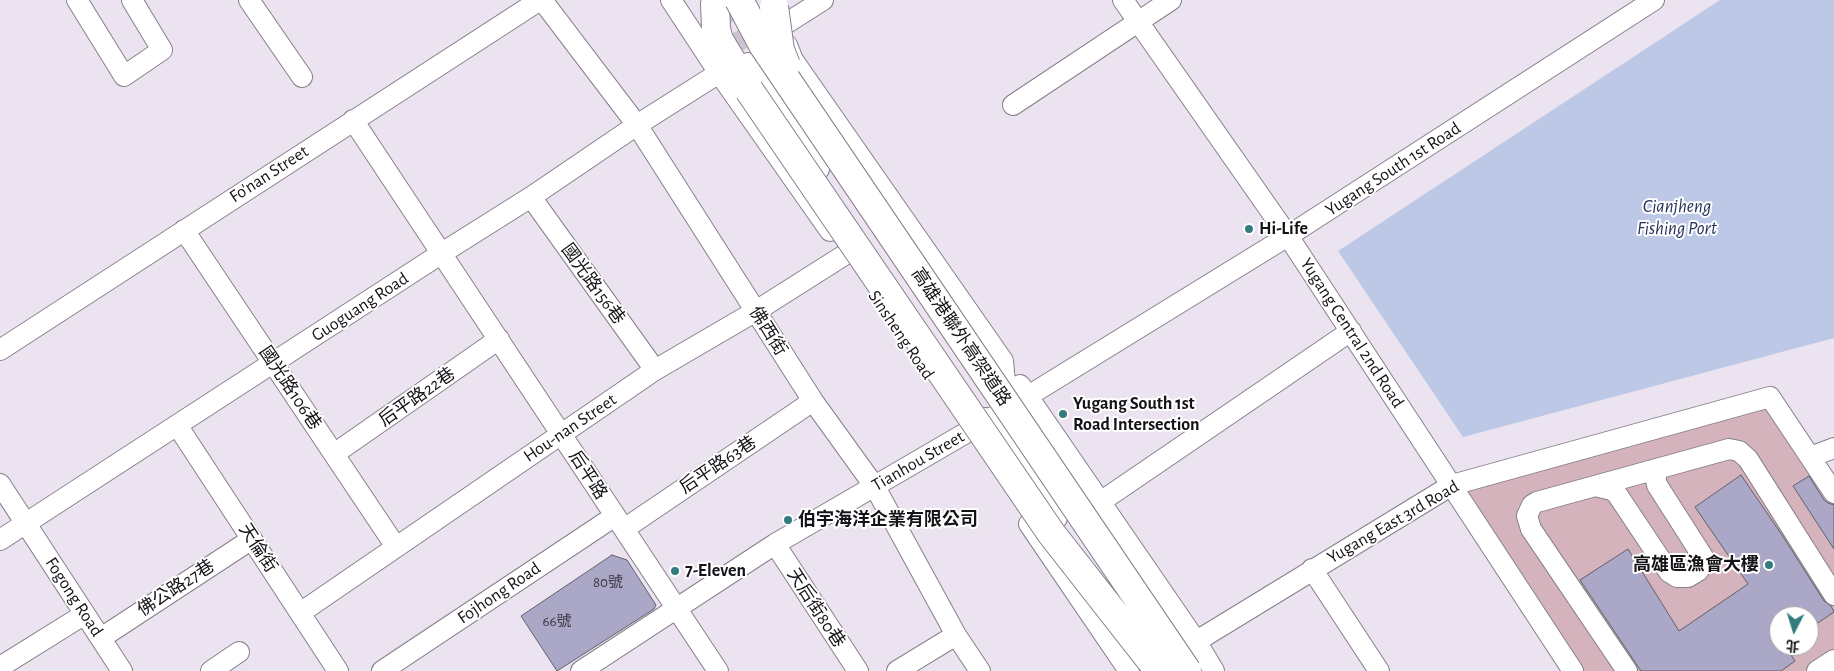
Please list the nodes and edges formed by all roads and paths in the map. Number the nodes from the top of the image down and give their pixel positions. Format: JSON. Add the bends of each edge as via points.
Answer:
{"nodes":[{"id":1,"x":77,"y":0,"type":"edge"},
{"id":2,"x":132,"y":0,"type":"edge"},
{"id":3,"x":249,"y":0,"type":"edge"},
{"id":4,"x":541,"y":0,"type":"edge"},
{"id":5,"x":671,"y":0,"type":"edge"},
{"id":6,"x":824,"y":0,"type":"edge"},
{"id":7,"x":1123,"y":0,"type":"edge"},
{"id":8,"x":1171,"y":0,"type":"edge"},
{"id":9,"x":1654,"y":0,"type":"edge"},
{"id":10,"x":724,"y":1,"type":"edge"},
{"id":11,"x":775,"y":12,"type":"edge"},
{"id":12,"x":1137,"y":22,"type":"junction"},
{"id":13,"x":748,"y":63,"type":"tunnel mouth"},
{"id":14,"x":719,"y":73,"type":"junction"},
{"id":15,"x":302,"y":78,"type":"dead end"},
{"id":16,"x":1013,"y":105,"type":"dead end"},
{"id":17,"x":353,"y":120,"type":"junction"},
{"id":18,"x":637,"y":125,"type":"junction"},
{"id":19,"x":531,"y":198,"type":"junction"},
{"id":20,"x":184,"y":230,"type":"junction"},
{"id":21,"x":1288,"y":236,"type":"junction"},
{"id":22,"x":442,"y":253,"type":"junction"},
{"id":23,"x":846,"y":254,"type":"junction"},
{"id":24,"x":756,"y":311,"type":"junction"},
{"id":25,"x":1351,"y":331,"type":"junction"},
{"id":26,"x":499,"y":340,"type":"junction"},
{"id":27,"x":0,"y":350,"type":"edge"},
{"id":28,"x":1004,"y":361,"type":"junction"},
{"id":29,"x":274,"y":363,"type":"junction"},
{"id":30,"x":655,"y":370,"type":"junction"},
{"id":31,"x":1028,"y":396,"type":"junction"},
{"id":32,"x":813,"y":401,"type":"junction"},
{"id":33,"x":1007,"y":409,"type":"junction"},
{"id":34,"x":987,"y":421,"type":"junction"},
{"id":35,"x":177,"y":425,"type":"junction"},
{"id":36,"x":967,"y":433,"type":"junction"},
{"id":37,"x":561,"y":434,"type":"junction"},
{"id":38,"x":1009,"y":445,"type":"junction"},
{"id":39,"x":1834,"y":448,"type":"edge"},
{"id":40,"x":334,"y":454,"type":"junction"},
{"id":41,"x":1810,"y":457,"type":"junction"},
{"id":42,"x":1660,"y":468,"type":"junction"},
{"id":43,"x":0,"y":484,"type":"edge"},
{"id":44,"x":1452,"y":485,"type":"junction"},
{"id":45,"x":875,"y":487,"type":"junction"},
{"id":46,"x":1599,"y":487,"type":"junction"},
{"id":47,"x":1834,"y":493,"type":"edge"},
{"id":48,"x":1100,"y":502,"type":"junction"},
{"id":49,"x":619,"y":522,"type":"junction"},
{"id":50,"x":25,"y":524,"type":"junction"},
{"id":51,"x":1062,"y":526,"type":"junction"},
{"id":52,"x":252,"y":539,"type":"junction"},
{"id":53,"x":0,"y":540,"type":"edge"},
{"id":54,"x":775,"y":544,"type":"junction"},
{"id":55,"x":396,"y":547,"type":"junction"},
{"id":56,"x":1312,"y":569,"type":"junction"},
{"id":57,"x":1834,"y":595,"type":"edge"},
{"id":58,"x":676,"y":609,"type":"junction"},
{"id":59,"x":300,"y":613,"type":"junction"},
{"id":60,"x":85,"y":614,"type":"junction"},
{"id":61,"x":956,"y":635,"type":"junction"},
{"id":62,"x":101,"y":638,"type":"junction"},
{"id":63,"x":1196,"y":641,"type":"junction"},
{"id":64,"x":240,"y":652,"type":"dead end"},
{"id":65,"x":1834,"y":660,"type":"edge"},
{"id":66,"x":0,"y":667,"type":"edge"},
{"id":67,"x":1159,"y":670,"type":"edge"},
{"id":68,"x":122,"y":671,"type":"edge"},
{"id":69,"x":211,"y":671,"type":"edge"},
{"id":70,"x":338,"y":671,"type":"edge"},
{"id":71,"x":382,"y":671,"type":"edge"},
{"id":72,"x":581,"y":671,"type":"edge"},
{"id":73,"x":718,"y":671,"type":"edge"},
{"id":74,"x":858,"y":671,"type":"edge"},
{"id":75,"x":897,"y":671,"type":"edge"},
{"id":76,"x":980,"y":671,"type":"edge"},
{"id":77,"x":1129,"y":671,"type":"edge"},
{"id":78,"x":1187,"y":671,"type":"edge"},
{"id":79,"x":1200,"y":671,"type":"edge"},
{"id":80,"x":1214,"y":671,"type":"edge"},
{"id":81,"x":1379,"y":671,"type":"edge"},
{"id":82,"x":1573,"y":671,"type":"edge"},
{"id":83,"x":1627,"y":671,"type":"edge"},
{"id":84,"x":1817,"y":671,"type":"edge"}],
"edges":[{"from":1,"to":2,"type":"street","via":[[124,76],[162,50]]},
{"from":3,"to":15,"type":"street"},
{"from":4,"to":17,"type":"street","name":"Fo'nan Street"},
{"from":4,"to":18,"type":"street","name":"佛西街"},
{"from":5,"to":14,"type":"street","name":"Sinsheng Road"},
{"from":6,"to":11,"type":"street"},
{"from":7,"to":12,"type":"street","name":"Yugang Central 2nd Road"},
{"from":8,"to":12,"type":"street"},
{"from":9,"to":21,"type":"street","name":"Yugang South 1st Road"},
{"from":10,"to":14,"type":"street","via":[[713,36]]},
{"from":10,"to":67,"type":"highway","name":"高雄港聯外高架道路"},
{"from":10,"to":67,"type":"highway","bridge":true,"via":[[716,29],[719,40],[749,90],[1051,533]]},
{"from":10,"to":78,"type":"highway","name":"高雄港聯外高架道路","bridge":true,"via":[[769,53]]},
{"from":11,"to":28,"type":"street","via":[[793,60]]},
{"from":11,"to":79,"type":"highway","bridge":true,"via":[[780,50],[786,64]]},
{"from":12,"to":16,"type":"street"},
{"from":12,"to":21,"type":"street","name":"Yugang Central 2nd Road"},
{"from":13,"to":34,"type":"street","name":"Sinsheng Road"},
{"from":14,"to":18,"type":"street","name":"Guoguang Road"},
{"from":14,"to":23,"type":"street","name":"Sinsheng Road"},
{"from":17,"to":20,"type":"street","name":"Fo'nan Street"},
{"from":17,"to":22,"type":"street","name":"后平路"},
{"from":18,"to":19,"type":"street","name":"Guoguang Road"},
{"from":18,"to":24,"type":"street","name":"佛西街"},
{"from":19,"to":22,"type":"street","name":"Guoguang Road"},
{"from":19,"to":30,"type":"street","name":"國光路156巷"},
{"from":20,"to":27,"type":"street","name":"Fo'nan Street"},
{"from":20,"to":29,"type":"street","name":"國光路106巷"},
{"from":21,"to":25,"type":"street","name":"Yugang Central 2nd Road"},
{"from":21,"to":31,"type":"street","name":"Yugang South 1st Road"},
{"from":22,"to":26,"type":"street","name":"后平路"},
{"from":22,"to":29,"type":"street","name":"Guoguang Road"},
{"from":23,"to":24,"type":"street","name":"Hou-nan Street"},
{"from":23,"to":36,"type":"street","name":"Sinsheng Road"},
{"from":24,"to":30,"type":"street","name":"Hou-nan Street"},
{"from":24,"to":32,"type":"street","name":"佛西街"},
{"from":25,"to":44,"type":"street","name":"Yugang Central 2nd Road"},
{"from":25,"to":48,"type":"street"},
{"from":26,"to":37,"type":"street","name":"后平路"},
{"from":26,"to":40,"type":"street","name":"后平路22巷"},
{"from":28,"to":31,"type":"street"},
{"from":28,"to":33,"type":"street"},
{"from":29,"to":35,"type":"street","name":"Guoguang Road"},
{"from":29,"to":40,"type":"street","name":"國光路106巷"},
{"from":30,"to":37,"type":"street","name":"Hou-nan Street"},
{"from":31,"to":33,"type":"street","name":"Tianhou Street"},
{"from":31,"to":48,"type":"street"},
{"from":32,"to":45,"type":"street","name":"佛西街"},
{"from":32,"to":49,"type":"street","name":"后平路63巷"},
{"from":33,"to":34,"type":"street","name":"Tianhou Street"},
{"from":33,"to":38,"type":"street"},
{"from":34,"to":36,"type":"street","name":"Tianhou Street"},
{"from":34,"to":38,"type":"street","name":"Sinsheng Road"},
{"from":35,"to":50,"type":"street","name":"Guoguang Road"},
{"from":35,"to":52,"type":"street","name":"天倫街"},
{"from":36,"to":45,"type":"street","name":"Tianhou Street"},
{"from":36,"to":77,"type":"street","name":"Sinsheng Road"},
{"from":37,"to":49,"type":"street","name":"后平路"},
{"from":37,"to":55,"type":"street","name":"Hou-nan Street"},
{"from":38,"to":51,"type":"street","name":"Sinsheng Road"},
{"from":39,"to":41,"type":"street"},
{"from":40,"to":55,"type":"street","name":"國光路106巷"},
{"from":41,"to":44,"type":"street","name":"Yugang East 3rd Road","via":[[1770,396]]},
{"from":41,"to":47,"type":"street"},
{"from":42,"to":46,"type":"street"},
{"from":42,"to":46,"type":"street","via":[[1655,476],[1656,485],[1703,557],[1698,571],[1688,577],[1677,577],[1669,572],[1617,494]]},
{"from":42,"to":57,"type":"street","via":[[1729,449],[1739,451],[1748,459]]},
{"from":43,"to":50,"type":"street","name":"Fogong Road"},
{"from":44,"to":56,"type":"street","name":"Yugang East 3rd Road"},
{"from":44,"to":82,"type":"street","name":"Yugang Central 2nd Road"},
{"from":45,"to":54,"type":"street","name":"Tianhou Street"},
{"from":45,"to":61,"type":"street","name":"佛西街"},
{"from":46,"to":83,"type":"street","via":[[1537,502],[1527,516],[1531,529]]},
{"from":48,"to":51,"type":"street"},
{"from":48,"to":63,"type":"street"},
{"from":49,"to":58,"type":"street","name":"后平路"},
{"from":49,"to":71,"type":"street","name":"Fojhong Road"},
{"from":50,"to":53,"type":"street","name":"Guoguang Road"},
{"from":50,"to":60,"type":"street","name":"Fogong Road"},
{"from":51,"to":67,"type":"street","name":"Sinsheng Road"},
{"from":52,"to":59,"type":"street","name":"天倫街"},
{"from":52,"to":62,"type":"street","name":"佛公路27巷"},
{"from":54,"to":58,"type":"street","name":"Tianhou Street"},
{"from":54,"to":74,"type":"street","name":"天后街80巷"},
{"from":55,"to":59,"type":"street","name":"Hou-nan Street"},
{"from":56,"to":63,"type":"street","name":"Yugang East 3rd Road"},
{"from":56,"to":81,"type":"street"},
{"from":58,"to":72,"type":"street","name":"Tianhou Street"},
{"from":58,"to":73,"type":"street","name":"后平路"},
{"from":59,"to":70,"type":"street","name":"天倫街"},
{"from":60,"to":62,"type":"street","name":"Fogong Road"},
{"from":60,"to":66,"type":"street"},
{"from":61,"to":75,"type":"street"},
{"from":61,"to":76,"type":"street","name":"佛西街"},
{"from":62,"to":68,"type":"street","name":"Fogong Road"},
{"from":63,"to":67,"type":"street","name":"Yugang East 3rd Road"},
{"from":63,"to":80,"type":"street"},
{"from":64,"to":69,"type":"street"},
{"from":65,"to":84,"type":"street"}]}
